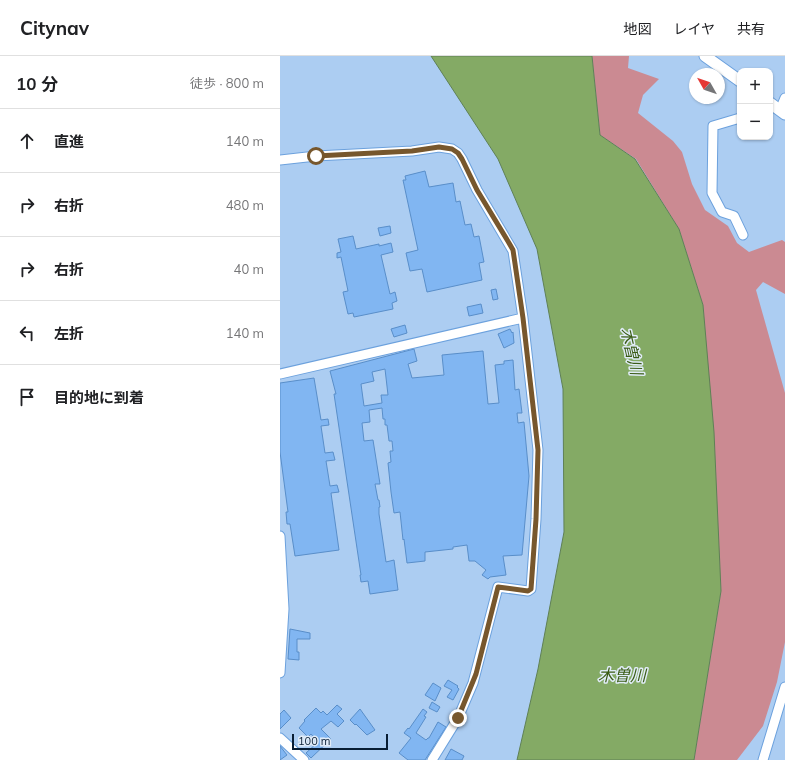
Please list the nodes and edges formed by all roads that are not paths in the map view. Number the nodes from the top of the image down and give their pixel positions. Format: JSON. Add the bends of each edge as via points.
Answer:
{"nodes":[{"id":1,"x":705,"y":56,"type":"edge"},
{"id":2,"x":737,"y":79,"type":"edge"},
{"id":3,"x":785,"y":98,"type":"edge"},
{"id":4,"x":775,"y":107,"type":"edge"},
{"id":5,"x":737,"y":119,"type":"edge"},
{"id":6,"x":280,"y":160,"type":"edge"},
{"id":7,"x":743,"y":235,"type":"dead end"},
{"id":8,"x":523,"y":318,"type":"junction"},
{"id":9,"x":280,"y":374,"type":"edge"},
{"id":10,"x":280,"y":536,"type":"edge"},
{"id":11,"x":280,"y":673,"type":"edge"},
{"id":12,"x":785,"y":686,"type":"edge"},
{"id":13,"x":280,"y":738,"type":"edge"},
{"id":14,"x":765,"y":759,"type":"edge"},
{"id":15,"x":304,"y":760,"type":"edge"},
{"id":16,"x":432,"y":760,"type":"edge"}],
"edges":[{"from":1,"to":2,"type":"main road"},
{"from":3,"to":4,"type":"street"},
{"from":5,"to":7,"type":"street","via":[[713,126],[712,193],[722,212],[734,216]]},
{"from":6,"to":8,"type":"street","via":[[439,147],[452,149],[462,159],[477,190],[513,250]]},
{"from":8,"to":9,"type":"street"},
{"from":8,"to":16,"type":"street","via":[[538,450],[531,589],[528,591],[498,587],[473,683],[458,718]]},
{"from":10,"to":11,"type":"street","via":[[284,609]]},
{"from":12,"to":14,"type":"street"},
{"from":13,"to":15,"type":"street"}]}
